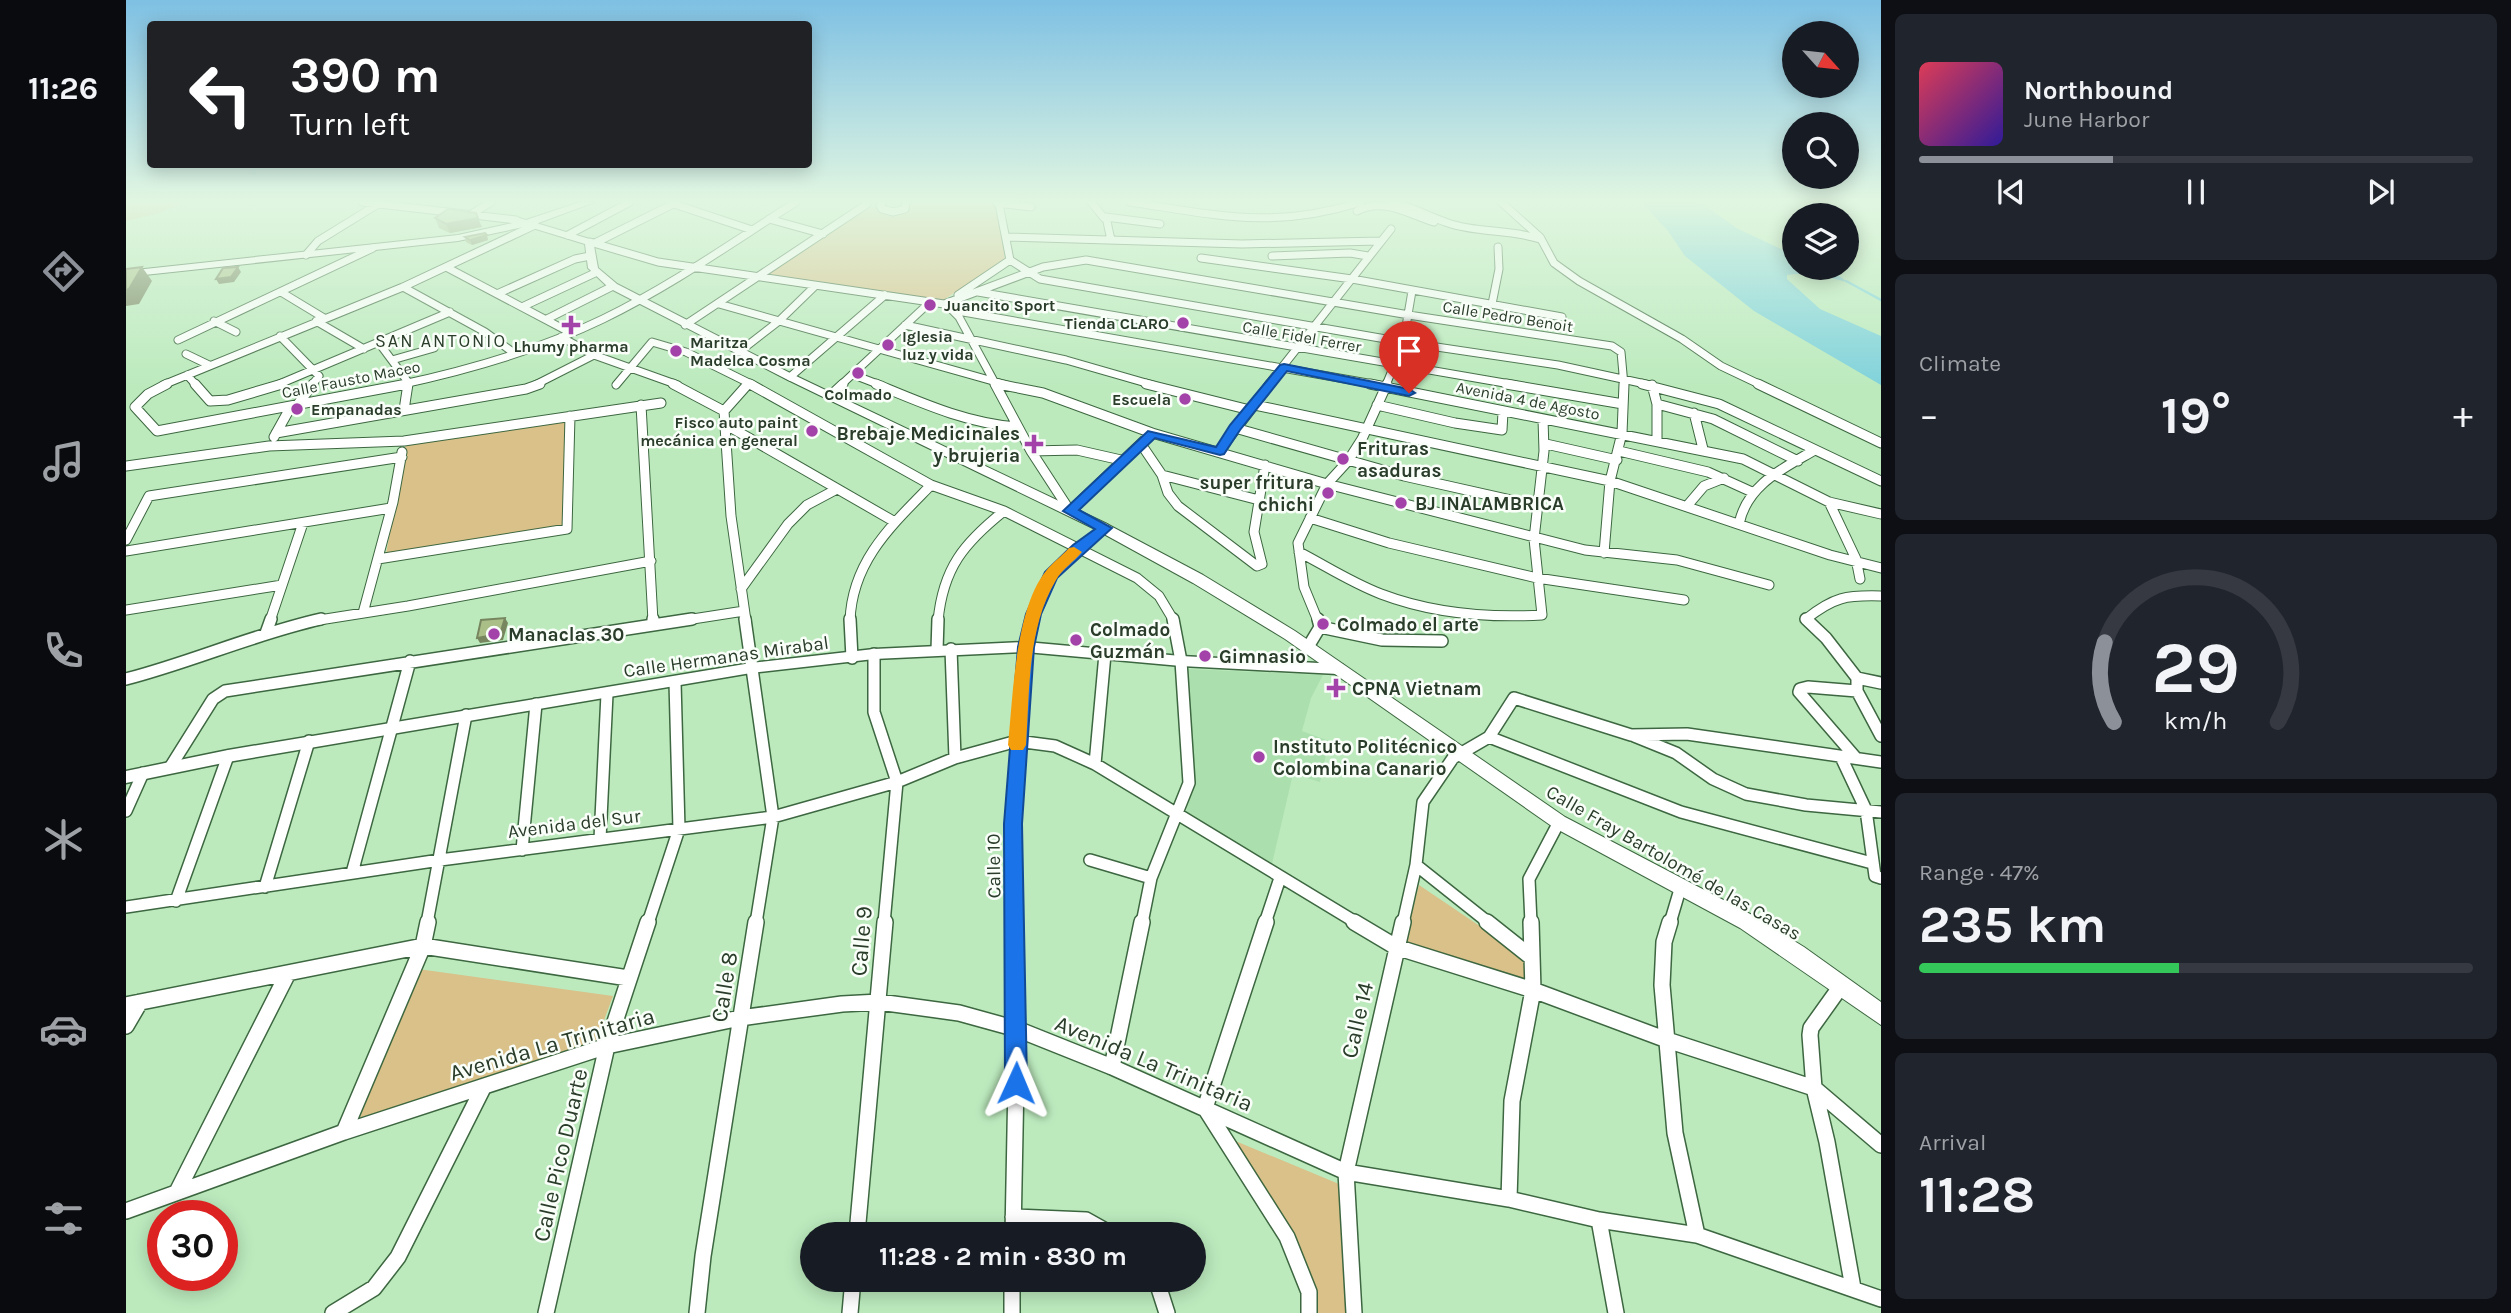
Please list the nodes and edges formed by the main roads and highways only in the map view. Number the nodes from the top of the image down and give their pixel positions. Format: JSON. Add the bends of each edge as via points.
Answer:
{"nodes":[{"id":1,"x":180,"y":263,"type":"edge"},
{"id":2,"x":215,"y":263,"type":"edge"},
{"id":3,"x":592,"y":263,"type":"edge"},
{"id":4,"x":126,"y":268,"type":"edge"},
{"id":5,"x":126,"y":274,"type":"edge"},
{"id":6,"x":1881,"y":1015,"type":"edge"}],
"edges":[{"from":1,"to":4,"type":"main road"},
{"from":2,"to":5,"type":"main road"},
{"from":3,"to":6,"type":"main road","name":"Calle Fray Bartolomé de las Casas","via":[[595,273],[613,286],[685,325],[1105,528],[1198,579],[1308,647],[1559,822],[1747,922]]}]}
